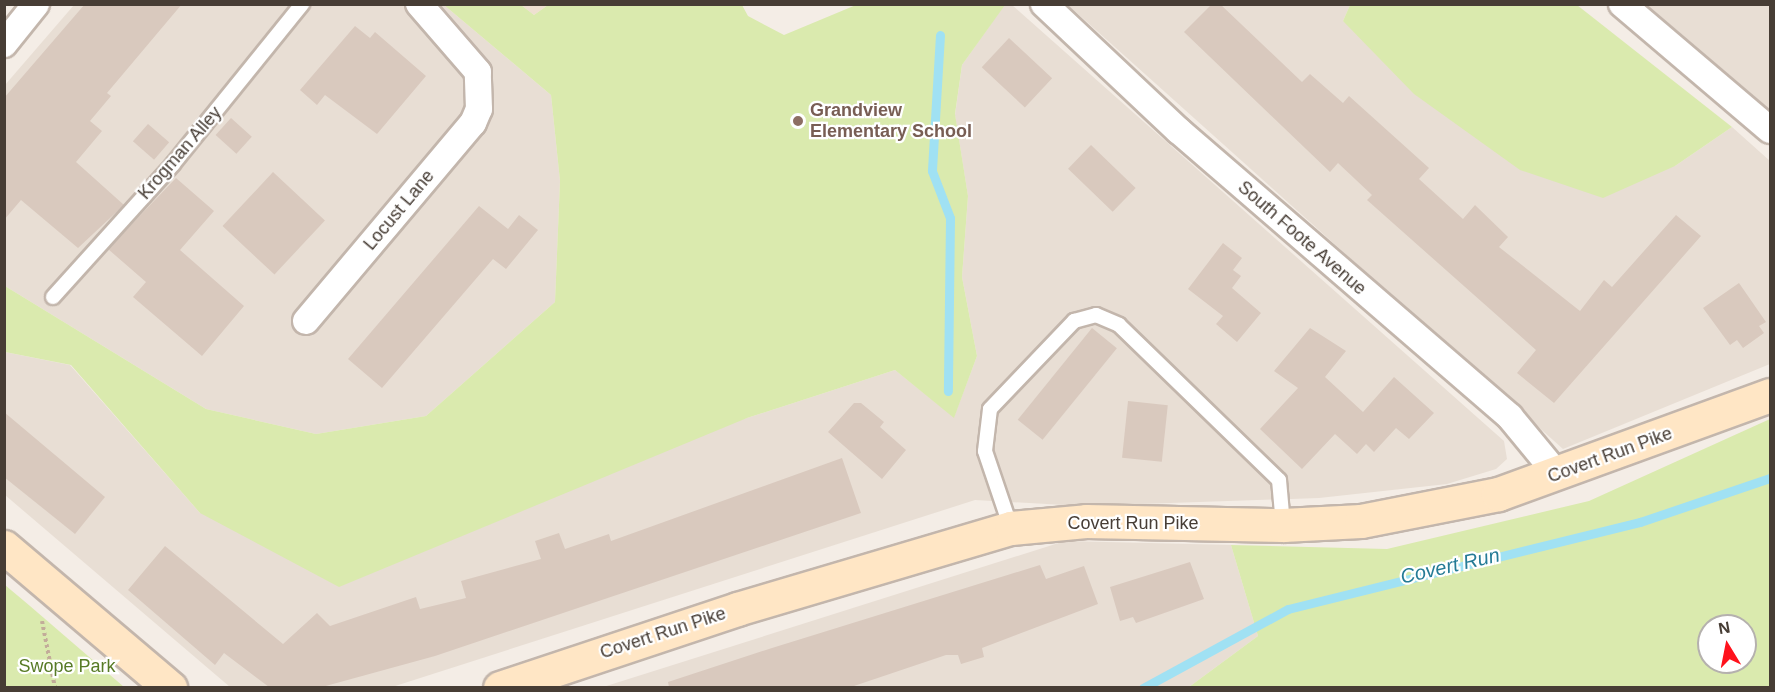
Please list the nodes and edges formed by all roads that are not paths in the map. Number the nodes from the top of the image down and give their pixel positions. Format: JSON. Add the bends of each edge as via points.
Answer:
{"nodes":[{"id":1,"x":36,"y":4,"type":"edge"},
{"id":2,"x":302,"y":4,"type":"edge"},
{"id":3,"x":419,"y":4,"type":"edge"},
{"id":4,"x":1044,"y":4,"type":"edge"},
{"id":5,"x":1622,"y":4,"type":"edge"},
{"id":6,"x":4,"y":44,"type":"edge"},
{"id":7,"x":1770,"y":130,"type":"edge"},
{"id":8,"x":53,"y":297,"type":"dead end"},
{"id":9,"x":306,"y":321,"type":"dead end"},
{"id":10,"x":1770,"y":395,"type":"edge"},
{"id":11,"x":1557,"y":474,"type":"junction"},
{"id":12,"x":1283,"y":525,"type":"junction"},
{"id":13,"x":1011,"y":528,"type":"junction"},
{"id":14,"x":21,"y":560,"type":"edge"},
{"id":15,"x":170,"y":687,"type":"edge"},
{"id":16,"x":501,"y":687,"type":"edge"}],
"edges":[{"from":1,"to":6,"type":"street"},
{"from":2,"to":8,"type":"lane","name":"Krogman Alley","via":[[173,164]]},
{"from":3,"to":9,"type":"street","name":"Locust Lane","via":[[478,72],[482,93],[473,123]]},
{"from":4,"to":11,"type":"street","name":"South Foote Avenue","via":[[1172,125],[1510,417]]},
{"from":5,"to":7,"type":"street"},
{"from":10,"to":11,"type":"street","name":"Covert Run Pike"},
{"from":11,"to":12,"type":"street","name":"Covert Run Pike","via":[[1498,494],[1361,521]]},
{"from":12,"to":13,"type":"street","name":"Covert Run Pike","via":[[1086,521]]},
{"from":12,"to":13,"type":"lane","via":[[1279,480],[1119,325],[1096,315],[1074,321],[990,409],[985,451]]},
{"from":13,"to":16,"type":"street","name":"Covert Run Pike","via":[[701,621]]},
{"from":14,"to":15,"type":"street"}]}
